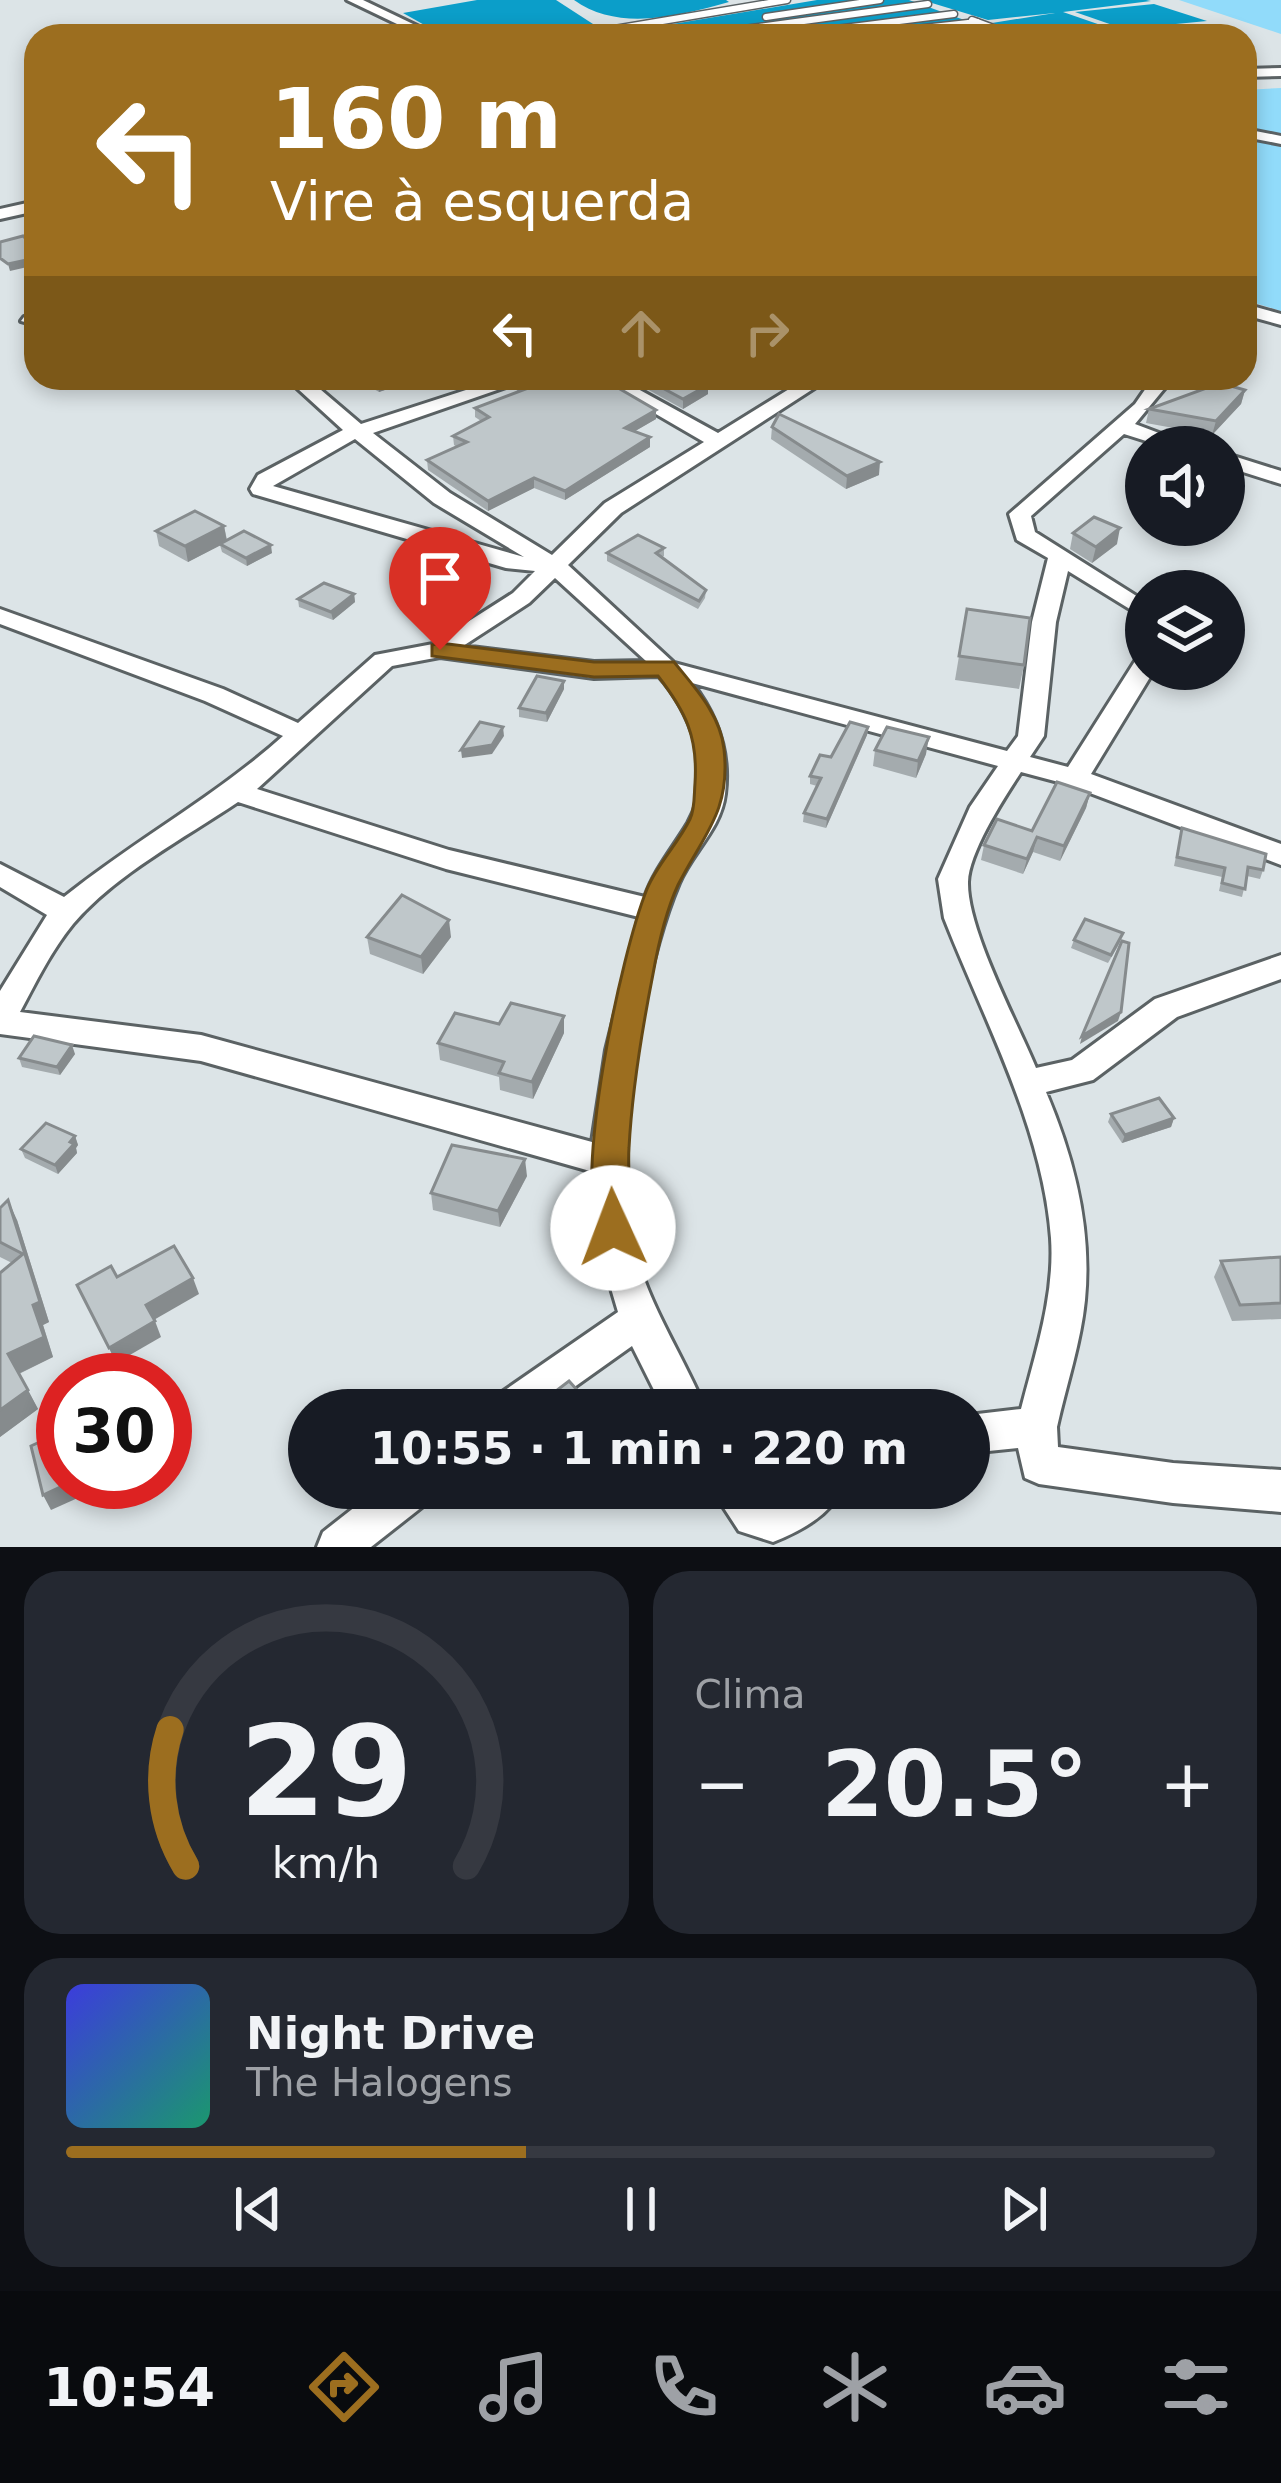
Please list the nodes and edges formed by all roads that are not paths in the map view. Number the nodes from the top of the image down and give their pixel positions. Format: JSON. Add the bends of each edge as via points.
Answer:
{"nodes":[{"id":1,"x":353,"y":0,"type":"edge"},
{"id":2,"x":791,"y":0,"type":"edge"},
{"id":3,"x":880,"y":0,"type":"edge"},
{"id":4,"x":916,"y":0,"type":"edge"},
{"id":5,"x":854,"y":2,"type":"edge"},
{"id":6,"x":928,"y":4,"type":"junction"},
{"id":7,"x":748,"y":6,"type":"junction"},
{"id":8,"x":816,"y":10,"type":"junction"},
{"id":9,"x":878,"y":11,"type":"junction"},
{"id":10,"x":702,"y":14,"type":"junction"},
{"id":11,"x":954,"y":14,"type":"junction"},
{"id":12,"x":772,"y":16,"type":"junction"},
{"id":13,"x":834,"y":17,"type":"junction"},
{"id":14,"x":900,"y":20,"type":"junction"},
{"id":15,"x":662,"y":21,"type":"junction"},
{"id":16,"x":977,"y":22,"type":"junction"},
{"id":17,"x":725,"y":23,"type":"joint"},
{"id":18,"x":405,"y":24,"type":"edge"},
{"id":19,"x":644,"y":24,"type":"edge"},
{"id":20,"x":668,"y":24,"type":"edge"},
{"id":21,"x":789,"y":24,"type":"joint"},
{"id":22,"x":843,"y":24,"type":"edge"},
{"id":23,"x":883,"y":24,"type":"edge"},
{"id":24,"x":910,"y":24,"type":"edge"},
{"id":25,"x":958,"y":24,"type":"edge"},
{"id":26,"x":983,"y":24,"type":"edge"},
{"id":27,"x":308,"y":390,"type":"edge"},
{"id":28,"x":487,"y":390,"type":"edge"},
{"id":29,"x":626,"y":390,"type":"edge"},
{"id":30,"x":800,"y":390,"type":"edge"},
{"id":31,"x":1155,"y":390,"type":"edge"},
{"id":32,"x":1120,"y":426,"type":"junction"},
{"id":33,"x":1125,"y":428,"type":"edge"},
{"id":34,"x":363,"y":432,"type":"junction"},
{"id":35,"x":717,"y":441,"type":"junction"},
{"id":36,"x":1245,"y":466,"type":"edge"},
{"id":37,"x":1281,"y":478,"type":"edge"},
{"id":38,"x":1060,"y":556,"type":"junction"},
{"id":39,"x":553,"y":566,"type":"junction"},
{"id":40,"x":1125,"y":598,"type":"edge"},
{"id":41,"x":0,"y":616,"type":"edge"},
{"id":42,"x":440,"y":650,"type":"junction"},
{"id":43,"x":665,"y":668,"type":"junction"},
{"id":44,"x":1129,"y":690,"type":"edge"},
{"id":45,"x":300,"y":734,"type":"junction"},
{"id":46,"x":1011,"y":763,"type":"junction"},
{"id":47,"x":1075,"y":778,"type":"junction"},
{"id":48,"x":236,"y":792,"type":"junction"},
{"id":49,"x":1281,"y":855,"type":"edge"},
{"id":50,"x":0,"y":874,"type":"edge"},
{"id":51,"x":655,"y":910,"type":"junction"},
{"id":52,"x":66,"y":912,"type":"junction"},
{"id":53,"x":1281,"y":968,"type":"edge"},
{"id":54,"x":0,"y":1021,"type":"edge"},
{"id":55,"x":1028,"y":1083,"type":"junction"},
{"id":56,"x":611,"y":1162,"type":"junction"},
{"id":57,"x":640,"y":1318,"type":"junction"},
{"id":58,"x":539,"y":1389,"type":"edge"},
{"id":59,"x":676,"y":1389,"type":"edge"},
{"id":60,"x":1037,"y":1426,"type":"junction"},
{"id":61,"x":990,"y":1432,"type":"edge"},
{"id":62,"x":1281,"y":1491,"type":"edge"},
{"id":63,"x":386,"y":1509,"type":"edge"},
{"id":64,"x":793,"y":1509,"type":"edge"},
{"id":65,"x":757,"y":1535,"type":"edge"},
{"id":66,"x":338,"y":1547,"type":"edge"}],
"edges":[{"from":1,"to":18,"type":"street"},
{"from":2,"to":7,"type":"lane"},
{"from":2,"to":8,"type":"lane"},
{"from":3,"to":5,"type":"lane"},
{"from":4,"to":6,"type":"lane"},
{"from":5,"to":8,"type":"lane"},
{"from":5,"to":9,"type":"lane"},
{"from":6,"to":9,"type":"lane"},
{"from":6,"to":11,"type":"lane"},
{"from":7,"to":10,"type":"lane"},
{"from":7,"to":12,"type":"lane"},
{"from":8,"to":12,"type":"lane"},
{"from":8,"to":13,"type":"lane"},
{"from":9,"to":13,"type":"lane"},
{"from":9,"to":14,"type":"lane"},
{"from":10,"to":15,"type":"lane"},
{"from":10,"to":17,"type":"lane"},
{"from":11,"to":14,"type":"lane"},
{"from":11,"to":16,"type":"lane"},
{"from":12,"to":17,"type":"lane"},
{"from":12,"to":21,"type":"lane"},
{"from":13,"to":21,"type":"lane"},
{"from":13,"to":22,"type":"lane"},
{"from":14,"to":23,"type":"lane"},
{"from":14,"to":24,"type":"lane"},
{"from":15,"to":19,"type":"lane"},
{"from":15,"to":20,"type":"lane"},
{"from":16,"to":25,"type":"lane"},
{"from":16,"to":26,"type":"lane"},
{"from":27,"to":34,"type":"street"},
{"from":28,"to":34,"type":"street"},
{"from":29,"to":35,"type":"street"},
{"from":30,"to":35,"type":"street"},
{"from":31,"to":32,"type":"street"},
{"from":32,"to":33,"type":"street"},
{"from":32,"to":38,"type":"street","via":[[1020,514],[1024,535]]},
{"from":34,"to":39,"type":"street","via":[[446,500]]},
{"from":34,"to":39,"type":"street","via":[[261,488],[514,562]]},
{"from":35,"to":39,"type":"street","via":[[613,508]]},
{"from":36,"to":37,"type":"street"},
{"from":38,"to":40,"type":"street"},
{"from":38,"to":46,"type":"street","via":[[1031,736]]},
{"from":39,"to":42,"type":"street"},
{"from":39,"to":43,"type":"street"},
{"from":41,"to":45,"type":"street"},
{"from":42,"to":43,"type":"street","via":[[594,670]]},
{"from":42,"to":45,"type":"street","via":[[384,660]]},
{"from":43,"to":46,"type":"street"},
{"from":43,"to":51,"type":"street","via":[[706,730],[710,803]]},
{"from":44,"to":47,"type":"street"},
{"from":45,"to":48,"type":"street"},
{"from":46,"to":47,"type":"street"},
{"from":46,"to":55,"type":"street","via":[[960,854],[954,902]]},
{"from":47,"to":49,"type":"street"},
{"from":48,"to":51,"type":"street","via":[[446,859]]},
{"from":48,"to":52,"type":"street"},
{"from":50,"to":52,"type":"street"},
{"from":51,"to":56,"type":"street","via":[[637,972]]},
{"from":52,"to":54,"type":"street"},
{"from":53,"to":55,"type":"street","via":[[1166,1008],[1081,1071]]},
{"from":54,"to":56,"type":"street","via":[[201,1048]]},
{"from":55,"to":60,"type":"street","via":[[1050,1142],[1069,1239],[1066,1303]]},
{"from":56,"to":57,"type":"street","via":[[608,1204]]},
{"from":57,"to":58,"type":"street"},
{"from":57,"to":59,"type":"street"},
{"from":60,"to":61,"type":"street"},
{"from":60,"to":62,"type":"street","via":[[1039,1464]]},
{"from":63,"to":66,"type":"street"},
{"from":64,"to":65,"type":"street"}]}
